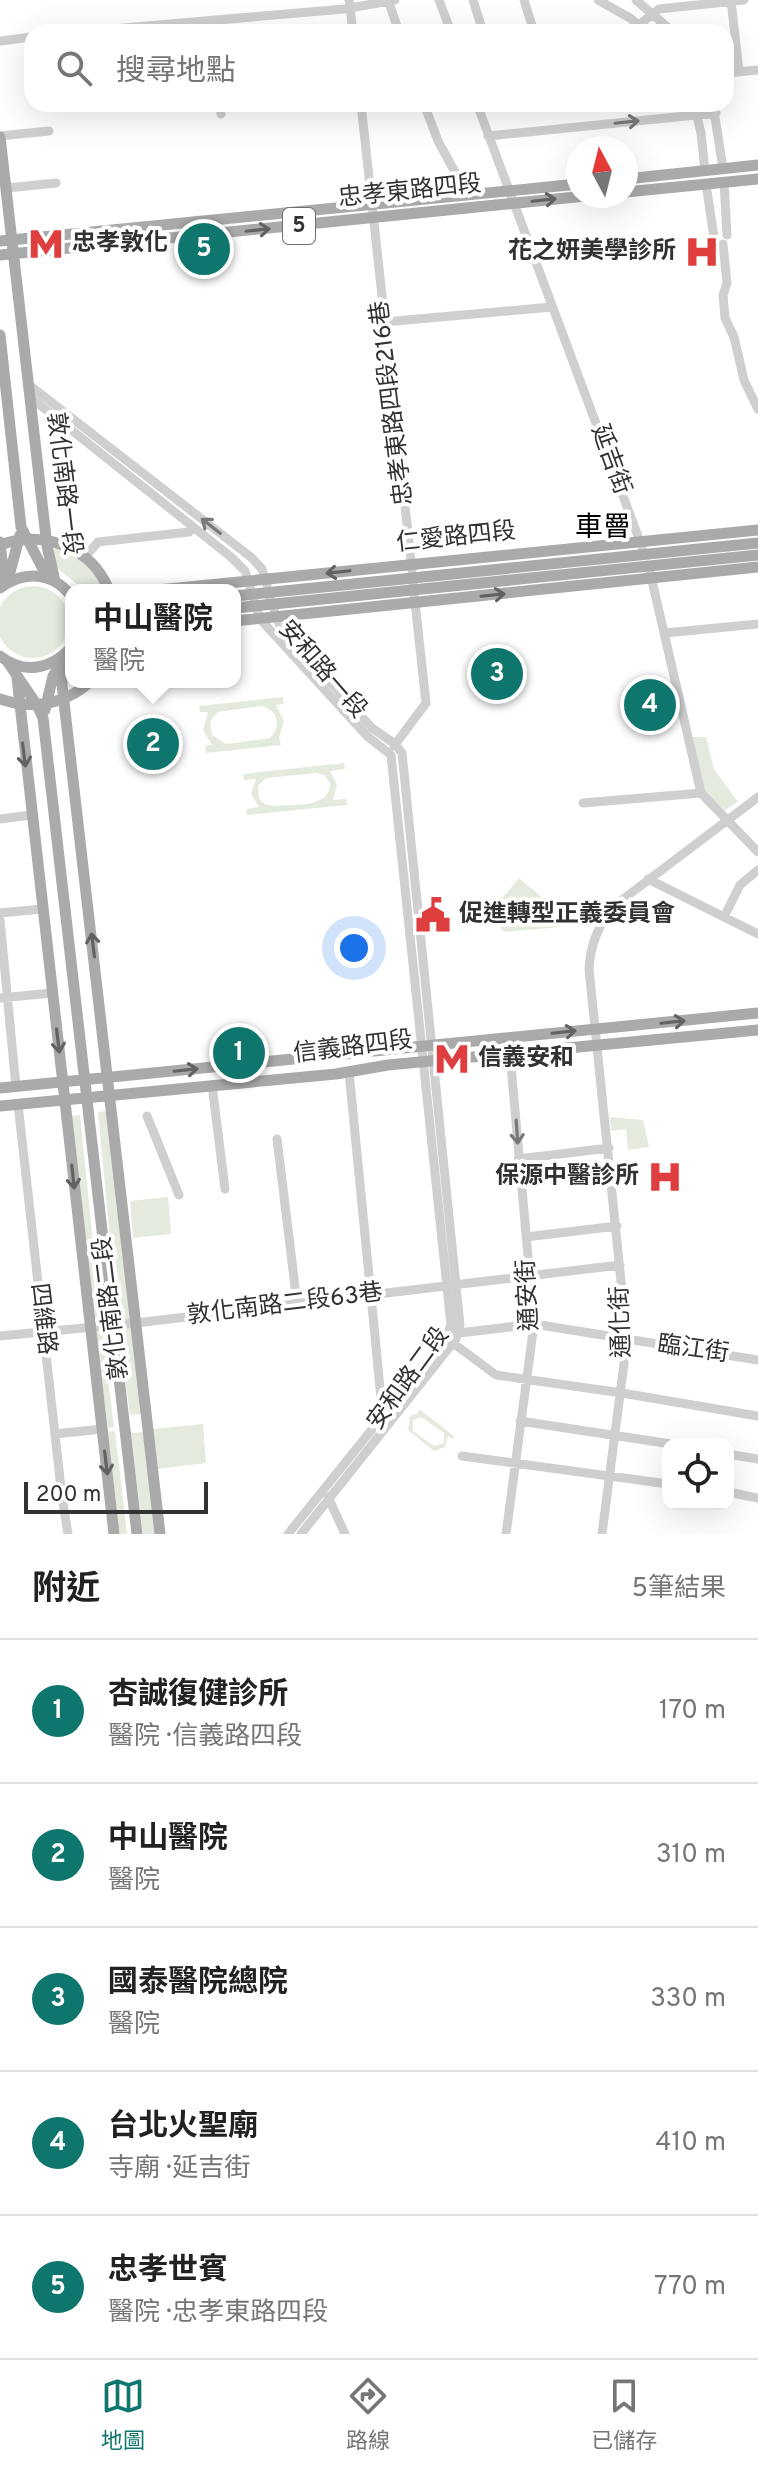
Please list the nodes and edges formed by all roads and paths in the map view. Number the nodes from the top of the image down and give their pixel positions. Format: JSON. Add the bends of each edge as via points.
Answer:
{"nodes":[{"id":1,"x":439,"y":0,"type":"edge"},
{"id":2,"x":473,"y":0,"type":"edge"},
{"id":3,"x":524,"y":0,"type":"edge"},
{"id":4,"x":598,"y":0,"type":"edge"},
{"id":5,"x":636,"y":0,"type":"edge"},
{"id":6,"x":744,"y":0,"type":"edge"},
{"id":7,"x":390,"y":1,"type":"edge"},
{"id":8,"x":732,"y":1,"type":"edge"},
{"id":9,"x":350,"y":4,"type":"edge"},
{"id":10,"x":654,"y":13,"type":"junction"},
{"id":11,"x":156,"y":24,"type":"edge"},
{"id":12,"x":352,"y":24,"type":"edge"},
{"id":13,"x":397,"y":24,"type":"edge"},
{"id":14,"x":448,"y":24,"type":"edge"},
{"id":15,"x":480,"y":24,"type":"edge"},
{"id":16,"x":532,"y":24,"type":"edge"},
{"id":17,"x":635,"y":24,"type":"edge"},
{"id":18,"x":646,"y":24,"type":"edge"},
{"id":19,"x":665,"y":24,"type":"edge"},
{"id":20,"x":24,"y":38,"type":"edge"},
{"id":21,"x":0,"y":41,"type":"edge"},
{"id":22,"x":758,"y":70,"type":"edge"},
{"id":23,"x":734,"y":72,"type":"edge"},
{"id":24,"x":739,"y":72,"type":"junction"},
{"id":25,"x":362,"y":112,"type":"edge"},
{"id":26,"x":427,"y":112,"type":"edge"},
{"id":27,"x":480,"y":112,"type":"edge"},
{"id":28,"x":696,"y":112,"type":"edge"},
{"id":29,"x":704,"y":112,"type":"edge"},
{"id":30,"x":715,"y":112,"type":"edge"},
{"id":31,"x":697,"y":115,"type":"junction"},
{"id":32,"x":49,"y":131,"type":"dead end"},
{"id":33,"x":488,"y":136,"type":"junction"},
{"id":34,"x":0,"y":137,"type":"edge"},
{"id":35,"x":758,"y":165,"type":"edge"},
{"id":36,"x":723,"y":169,"type":"junction"},
{"id":37,"x":705,"y":171,"type":"junction"},
{"id":38,"x":638,"y":178,"type":"edge"},
{"id":39,"x":758,"y":179,"type":"edge"},
{"id":40,"x":724,"y":182,"type":"junction"},
{"id":41,"x":56,"y":183,"type":"dead end"},
{"id":42,"x":706,"y":184,"type":"junction"},
{"id":43,"x":566,"y":185,"type":"edge"},
{"id":44,"x":7,"y":188,"type":"junction"},
{"id":45,"x":510,"y":190,"type":"junction"},
{"id":46,"x":638,"y":191,"type":"edge"},
{"id":47,"x":467,"y":194,"type":"junction"},
{"id":48,"x":566,"y":198,"type":"edge"},
{"id":49,"x":370,"y":203,"type":"junction"},
{"id":50,"x":514,"y":204,"type":"junction"},
{"id":51,"x":372,"y":218,"type":"junction"},
{"id":52,"x":6,"y":240,"type":"edge"},
{"id":53,"x":725,"y":240,"type":"junction"},
{"id":54,"x":13,"y":254,"type":"junction"},
{"id":55,"x":0,"y":255,"type":"edge"},
{"id":56,"x":552,"y":307,"type":"junction"},
{"id":57,"x":384,"y":322,"type":"junction"},
{"id":58,"x":0,"y":335,"type":"edge"},
{"id":59,"x":29,"y":390,"type":"junction"},
{"id":60,"x":758,"y":409,"type":"edge"},
{"id":61,"x":193,"y":527,"type":"junction"},
{"id":62,"x":758,"y":530,"type":"edge"},
{"id":63,"x":22,"y":535,"type":"junction"},
{"id":64,"x":47,"y":539,"type":"junction"},
{"id":65,"x":640,"y":541,"type":"junction"},
{"id":66,"x":758,"y":543,"type":"edge"},
{"id":67,"x":0,"y":544,"type":"edge"},
{"id":68,"x":644,"y":554,"type":"junction"},
{"id":69,"x":758,"y":555,"type":"edge"},
{"id":70,"x":85,"y":557,"type":"junction"},
{"id":71,"x":758,"y":567,"type":"edge"},
{"id":72,"x":651,"y":573,"type":"junction"},
{"id":73,"x":413,"y":577,"type":"junction"},
{"id":74,"x":265,"y":580,"type":"junction"},
{"id":75,"x":55,"y":581,"type":"junction"},
{"id":76,"x":249,"y":581,"type":"junction"},
{"id":77,"x":1,"y":584,"type":"edge"},
{"id":78,"x":106,"y":584,"type":"edge"},
{"id":79,"x":219,"y":584,"type":"edge"},
{"id":80,"x":65,"y":590,"type":"edge"},
{"id":81,"x":241,"y":597,"type":"edge"},
{"id":82,"x":270,"y":598,"type":"junction"},
{"id":83,"x":255,"y":600,"type":"junction"},
{"id":84,"x":416,"y":603,"type":"junction"},
{"id":85,"x":241,"y":606,"type":"edge"},
{"id":86,"x":276,"y":617,"type":"junction"},
{"id":87,"x":260,"y":619,"type":"junction"},
{"id":88,"x":241,"y":621,"type":"edge"},
{"id":89,"x":758,"y":624,"type":"edge"},
{"id":90,"x":665,"y":633,"type":"junction"},
{"id":91,"x":65,"y":655,"type":"edge"},
{"id":92,"x":65,"y":656,"type":"edge"},
{"id":93,"x":3,"y":658,"type":"edge"},
{"id":94,"x":65,"y":676,"type":"edge"},
{"id":95,"x":17,"y":677,"type":"junction"},
{"id":96,"x":81,"y":688,"type":"edge"},
{"id":97,"x":0,"y":699,"type":"edge"},
{"id":98,"x":64,"y":699,"type":"junction"},
{"id":99,"x":19,"y":704,"type":"junction"},
{"id":100,"x":42,"y":705,"type":"junction"},
{"id":101,"x":392,"y":748,"type":"junction"},
{"id":102,"x":701,"y":793,"type":"junction"},
{"id":103,"x":758,"y":797,"type":"edge"},
{"id":104,"x":583,"y":803,"type":"dead end"},
{"id":105,"x":31,"y":815,"type":"junction"},
{"id":106,"x":0,"y":819,"type":"edge"},
{"id":107,"x":727,"y":820,"type":"junction"},
{"id":108,"x":758,"y":852,"type":"edge"},
{"id":109,"x":758,"y":870,"type":"edge"},
{"id":110,"x":648,"y":879,"type":"junction"},
{"id":111,"x":42,"y":909,"type":"junction"},
{"id":112,"x":0,"y":913,"type":"edge"},
{"id":113,"x":724,"y":917,"type":"junction"},
{"id":114,"x":0,"y":920,"type":"edge"},
{"id":115,"x":758,"y":934,"type":"edge"},
{"id":116,"x":52,"y":993,"type":"junction"},
{"id":117,"x":4,"y":997,"type":"edge"},
{"id":118,"x":758,"y":1013,"type":"edge"},
{"id":119,"x":596,"y":1029,"type":"junction"},
{"id":120,"x":758,"y":1030,"type":"edge"},
{"id":121,"x":597,"y":1045,"type":"junction"},
{"id":122,"x":428,"y":1054,"type":"junction"},
{"id":123,"x":510,"y":1054,"type":"junction"},
{"id":124,"x":349,"y":1072,"type":"junction"},
{"id":125,"x":108,"y":1078,"type":"junction"},
{"id":126,"x":84,"y":1080,"type":"junction"},
{"id":127,"x":62,"y":1082,"type":"junction"},
{"id":128,"x":212,"y":1085,"type":"junction"},
{"id":129,"x":16,"y":1087,"type":"junction"},
{"id":130,"x":0,"y":1088,"type":"edge"},
{"id":131,"x":110,"y":1095,"type":"junction"},
{"id":132,"x":86,"y":1097,"type":"junction"},
{"id":133,"x":64,"y":1099,"type":"junction"},
{"id":134,"x":18,"y":1104,"type":"junction"},
{"id":135,"x":0,"y":1106,"type":"edge"},
{"id":136,"x":147,"y":1116,"type":"dead end"},
{"id":137,"x":277,"y":1139,"type":"dead end"},
{"id":138,"x":609,"y":1148,"type":"junction"},
{"id":139,"x":518,"y":1159,"type":"junction"},
{"id":140,"x":225,"y":1189,"type":"dead end"},
{"id":141,"x":179,"y":1195,"type":"dead end"},
{"id":142,"x":617,"y":1226,"type":"junction"},
{"id":143,"x":526,"y":1237,"type":"junction"},
{"id":144,"x":620,"y":1265,"type":"junction"},
{"id":145,"x":529,"y":1276,"type":"junction"},
{"id":146,"x":452,"y":1285,"type":"junction"},
{"id":147,"x":370,"y":1294,"type":"junction"},
{"id":148,"x":297,"y":1303,"type":"junction"},
{"id":149,"x":136,"y":1323,"type":"junction"},
{"id":150,"x":534,"y":1324,"type":"junction"},
{"id":151,"x":114,"y":1325,"type":"junction"},
{"id":152,"x":90,"y":1326,"type":"junction"},
{"id":153,"x":43,"y":1330,"type":"junction"},
{"id":154,"x":459,"y":1333,"type":"junction"},
{"id":155,"x":0,"y":1336,"type":"edge"},
{"id":156,"x":627,"y":1340,"type":"junction"},
{"id":157,"x":453,"y":1343,"type":"junction"},
{"id":158,"x":758,"y":1360,"type":"edge"},
{"id":159,"x":526,"y":1380,"type":"junction"},
{"id":160,"x":622,"y":1393,"type":"junction"},
{"id":161,"x":381,"y":1398,"type":"dead end"},
{"id":162,"x":758,"y":1416,"type":"edge"},
{"id":163,"x":520,"y":1421,"type":"junction"},
{"id":164,"x":102,"y":1429,"type":"junction"},
{"id":165,"x":55,"y":1434,"type":"junction"},
{"id":166,"x":615,"y":1434,"type":"junction"},
{"id":167,"x":662,"y":1442,"type":"edge"},
{"id":168,"x":734,"y":1455,"type":"edge"},
{"id":169,"x":462,"y":1456,"type":"dead end"},
{"id":170,"x":758,"y":1459,"type":"edge"},
{"id":171,"x":514,"y":1463,"type":"junction"},
{"id":172,"x":610,"y":1474,"type":"junction"},
{"id":173,"x":662,"y":1483,"type":"edge"},
{"id":174,"x":734,"y":1493,"type":"edge"},
{"id":175,"x":327,"y":1494,"type":"junction"},
{"id":176,"x":758,"y":1498,"type":"edge"},
{"id":177,"x":68,"y":1534,"type":"edge"},
{"id":178,"x":114,"y":1534,"type":"edge"},
{"id":179,"x":137,"y":1534,"type":"edge"},
{"id":180,"x":160,"y":1534,"type":"edge"},
{"id":181,"x":288,"y":1534,"type":"edge"},
{"id":182,"x":301,"y":1534,"type":"edge"},
{"id":183,"x":345,"y":1534,"type":"edge"},
{"id":184,"x":506,"y":1534,"type":"edge"},
{"id":185,"x":602,"y":1534,"type":"edge"}],
"edges":[{"from":1,"to":14,"type":"street"},
{"from":2,"to":15,"type":"street"},
{"from":3,"to":16,"type":"street"},
{"from":4,"to":17,"type":"street"},
{"from":5,"to":10,"type":"street"},
{"from":6,"to":8,"type":"street"},
{"from":7,"to":9,"type":"street"},
{"from":7,"to":13,"type":"street"},
{"from":8,"to":10,"type":"street"},
{"from":8,"to":24,"type":"street"},
{"from":9,"to":11,"type":"street"},
{"from":9,"to":12,"type":"street"},
{"from":10,"to":18,"type":"street"},
{"from":10,"to":19,"type":"street"},
{"from":20,"to":21,"type":"street"},
{"from":22,"to":24,"type":"street"},
{"from":23,"to":24,"type":"street"},
{"from":25,"to":49,"type":"street","name":"忠孝東路四段216巷"},
{"from":26,"to":47,"type":"street"},
{"from":27,"to":33,"type":"street","name":"延吉街"},
{"from":28,"to":31,"type":"street"},
{"from":29,"to":31,"type":"street"},
{"from":30,"to":36,"type":"street"},
{"from":33,"to":31,"type":"street","one_way":true},
{"from":31,"to":37,"type":"street"},
{"from":32,"to":34,"type":"street"},
{"from":33,"to":45,"type":"street","name":"延吉街"},
{"from":34,"to":44,"type":"main road","name":"敦化南路一段"},
{"from":35,"to":36,"type":"main road"},
{"from":36,"to":37,"type":"main road"},
{"from":37,"to":38,"type":"main road"},
{"from":39,"to":40,"type":"main road"},
{"from":40,"to":42,"type":"main road"},
{"from":40,"to":53,"type":"street"},
{"from":41,"to":44,"type":"street"},
{"from":42,"to":46,"type":"main road"},
{"from":42,"to":53,"type":"street","via":[[714,237],[720,231]]},
{"from":43,"to":45,"type":"main road","name":"忠孝東路四段","number":"5"},
{"from":44,"to":52,"type":"main road","name":"敦化南路一段"},
{"from":45,"to":47,"type":"main road","name":"忠孝東路四段","number":"5"},
{"from":45,"to":50,"type":"street","name":"延吉街"},
{"from":47,"to":49,"type":"main road","name":"忠孝東路四段","number":"5"},
{"from":50,"to":48,"type":"main road","name":"忠孝東路四段","number":"5","one_way":true},
{"from":49,"to":51,"type":"street","name":"忠孝東路四段216巷"},
{"from":49,"to":52,"type":"main road","name":"忠孝東路四段","number":"5"},
{"from":50,"to":51,"type":"main road","name":"忠孝東路四段","number":"5"},
{"from":50,"to":56,"type":"street","name":"延吉街"},
{"from":54,"to":51,"type":"main road","name":"忠孝東路四段","number":"5","one_way":true},
{"from":51,"to":57,"type":"street","name":"忠孝東路四段216巷"},
{"from":52,"to":54,"type":"main road","name":"敦化南路一段"},
{"from":53,"to":60,"type":"street","via":[[725,318]]},
{"from":54,"to":55,"type":"main road","name":"忠孝東路四段","number":"5"},
{"from":54,"to":59,"type":"main road","name":"敦化南路一段"},
{"from":56,"to":57,"type":"street"},
{"from":56,"to":65,"type":"street","name":"延吉街"},
{"from":57,"to":73,"type":"street","name":"忠孝東路四段216巷"},
{"from":58,"to":63,"type":"main road","name":"敦化南路一段"},
{"from":59,"to":61,"type":"street","name":"安和路一段"},
{"from":59,"to":64,"type":"main road","name":"敦化南路一段"},
{"from":74,"to":59,"type":"street","name":"安和路一段","one_way":true,"via":[[252,558]]},
{"from":61,"to":70,"type":"street","via":[[189,532],[98,542]]},
{"from":61,"to":76,"type":"street","name":"安和路一段","via":[[231,557]]},
{"from":62,"to":65,"type":"main road","name":"仁愛路四段"},
{"from":63,"to":64,"type":"main road"},
{"from":63,"to":67,"type":"main road"},
{"from":63,"to":75,"type":"main road","name":"敦化南路一段"},
{"from":63,"to":77,"type":"main road","name":"敦化南路一段"},
{"from":64,"to":70,"type":"main road"},
{"from":64,"to":75,"type":"main road","name":"敦化南路一段"},
{"from":65,"to":68,"type":"street","name":"延吉街"},
{"from":65,"to":73,"type":"main road","name":"仁愛路四段"},
{"from":66,"to":68,"type":"main road","name":"仁愛路四段"},
{"from":67,"to":77,"type":"main road"},
{"from":68,"to":72,"type":"street","name":"延吉街"},
{"from":68,"to":73,"type":"main road","name":"仁愛路四段"},
{"from":69,"to":72,"type":"main road","name":"仁愛路四段"},
{"from":70,"to":78,"type":"main road"},
{"from":71,"to":72,"type":"main road","name":"仁愛路四段"},
{"from":72,"to":73,"type":"main road","name":"仁愛路四段"},
{"from":84,"to":72,"type":"main road","name":"仁愛路四段","one_way":true},
{"from":72,"to":90,"type":"street","name":"延吉街"},
{"from":73,"to":74,"type":"main road","name":"仁愛路四段","one_way":true},
{"from":73,"to":82,"type":"main road","name":"仁愛路四段"},
{"from":73,"to":84,"type":"street","name":"忠孝東路四段216巷"},
{"from":74,"to":76,"type":"main road","name":"仁愛路四段"},
{"from":74,"to":82,"type":"street","name":"安和路一段"},
{"from":75,"to":77,"type":"main road","via":[[32,575]]},
{"from":75,"to":80,"type":"main road"},
{"from":76,"to":79,"type":"main road","name":"仁愛路四段"},
{"from":76,"to":83,"type":"street","name":"安和路一段"},
{"from":81,"to":83,"type":"main road","name":"仁愛路四段"},
{"from":82,"to":83,"type":"main road","name":"仁愛路四段"},
{"from":82,"to":86,"type":"street","name":"安和路一段"},
{"from":83,"to":85,"type":"main road","name":"仁愛路四段"},
{"from":83,"to":87,"type":"street","name":"安和路一段"},
{"from":84,"to":86,"type":"main road","name":"仁愛路四段"},
{"from":84,"to":101,"type":"street","name":"忠孝東路四段216巷","via":[[426,703]]},
{"from":86,"to":87,"type":"main road","name":"仁愛路四段"},
{"from":86,"to":101,"type":"street","name":"安和路一段"},
{"from":87,"to":88,"type":"main road","name":"仁愛路四段"},
{"from":87,"to":101,"type":"street","name":"安和路一段","via":[[367,736]]},
{"from":89,"to":90,"type":"street"},
{"from":90,"to":102,"type":"street","name":"延吉街"},
{"from":91,"to":93,"type":"main road","via":[[32,668]]},
{"from":92,"to":100,"type":"main road"},
{"from":93,"to":95,"type":"main road"},
{"from":94,"to":98,"type":"main road"},
{"from":95,"to":99,"type":"main road"},
{"from":95,"to":100,"type":"main road"},
{"from":96,"to":98,"type":"main road"},
{"from":97,"to":99,"type":"main road"},
{"from":98,"to":100,"type":"main road"},
{"from":125,"to":98,"type":"main road","one_way":true},
{"from":99,"to":100,"type":"main road"},
{"from":99,"to":105,"type":"main road","one_way":true},
{"from":100,"to":126,"type":"main road"},
{"from":101,"to":122,"type":"street"},
{"from":102,"to":104,"type":"street"},
{"from":102,"to":107,"type":"street"},
{"from":103,"to":107,"type":"street","name":"通化街"},
{"from":105,"to":106,"type":"street"},
{"from":105,"to":111,"type":"main road"},
{"from":107,"to":108,"type":"street"},
{"from":107,"to":110,"type":"street","name":"通化街"},
{"from":109,"to":113,"type":"street","via":[[740,885]]},
{"from":110,"to":113,"type":"street"},
{"from":110,"to":119,"type":"street","name":"通化街","via":[[611,910],[594,938],[589,969]]},
{"from":111,"to":112,"type":"street"},
{"from":111,"to":116,"type":"main road"},
{"from":113,"to":115,"type":"street"},
{"from":114,"to":117,"type":"street"},
{"from":116,"to":117,"type":"street"},
{"from":116,"to":127,"type":"main road","one_way":true},
{"from":117,"to":129,"type":"street"},
{"from":119,"to":118,"type":"main road","name":"信義路四段","one_way":true},
{"from":119,"to":121,"type":"street","name":"通化街"},
{"from":122,"to":119,"type":"main road","name":"信義路四段","one_way":true},
{"from":120,"to":121,"type":"main road","name":"信義路四段"},
{"from":121,"to":123,"type":"main road","name":"信義路四段"},
{"from":121,"to":138,"type":"street","name":"通化街"},
{"from":122,"to":123,"type":"main road","name":"信義路四段"},
{"from":122,"to":124,"type":"main road","name":"信義路四段"},
{"from":125,"to":122,"type":"main road","name":"信義路四段","one_way":true},
{"from":122,"to":146,"type":"street","name":"安和路二段"},
{"from":123,"to":139,"type":"street","name":"通安街","one_way":true},
{"from":124,"to":128,"type":"main road","name":"信義路四段"},
{"from":124,"to":147,"type":"street"},
{"from":125,"to":126,"type":"main road","name":"信義路四段"},
{"from":125,"to":131,"type":"main road","name":"敦化南路二段"},
{"from":126,"to":127,"type":"main road","name":"信義路四段"},
{"from":126,"to":132,"type":"main road"},
{"from":127,"to":129,"type":"main road","name":"信義路四段"},
{"from":127,"to":133,"type":"main road","name":"敦化南路二段"},
{"from":128,"to":131,"type":"main road","name":"信義路四段"},
{"from":128,"to":140,"type":"street"},
{"from":129,"to":130,"type":"main road","name":"信義路四段"},
{"from":131,"to":132,"type":"main road","name":"信義路四段"},
{"from":131,"to":149,"type":"main road","name":"敦化南路二段"},
{"from":132,"to":133,"type":"main road","name":"信義路四段"},
{"from":132,"to":151,"type":"main road","name":"敦化南路二段"},
{"from":133,"to":134,"type":"main road","name":"信義路四段"},
{"from":133,"to":152,"type":"main road","name":"敦化南路二段","one_way":true},
{"from":134,"to":135,"type":"main road","name":"信義路四段"},
{"from":134,"to":153,"type":"street","name":"四維路"},
{"from":136,"to":141,"type":"street"},
{"from":137,"to":148,"type":"street"},
{"from":138,"to":139,"type":"street"},
{"from":138,"to":142,"type":"street","name":"通化街"},
{"from":139,"to":143,"type":"street","name":"通安街"},
{"from":142,"to":143,"type":"street"},
{"from":142,"to":144,"type":"street","name":"通化街"},
{"from":143,"to":145,"type":"street","name":"通安街"},
{"from":144,"to":145,"type":"street","name":"敦化南路二段63巷"},
{"from":144,"to":156,"type":"street","name":"通化街"},
{"from":145,"to":146,"type":"street","name":"敦化南路二段63巷"},
{"from":145,"to":150,"type":"street","name":"通安街"},
{"from":146,"to":147,"type":"street","name":"敦化南路二段63巷"},
{"from":146,"to":154,"type":"street","name":"安和路二段"},
{"from":146,"to":175,"type":"street","name":"安和路二段","via":[[447,1336]]},
{"from":147,"to":148,"type":"street","name":"敦化南路二段63巷"},
{"from":147,"to":161,"type":"street"},
{"from":148,"to":149,"type":"street","name":"敦化南路二段63巷"},
{"from":149,"to":151,"type":"street","name":"敦化南路二段63巷"},
{"from":149,"to":180,"type":"main road","name":"敦化南路二段"},
{"from":150,"to":154,"type":"street","name":"臨江街"},
{"from":150,"to":156,"type":"street","name":"臨江街"},
{"from":150,"to":159,"type":"street","name":"通安街"},
{"from":151,"to":152,"type":"street","name":"敦化南路二段63巷"},
{"from":151,"to":179,"type":"main road","name":"敦化南路二段"},
{"from":152,"to":153,"type":"street","name":"敦化南路二段63巷"},
{"from":152,"to":164,"type":"main road","name":"敦化南路二段"},
{"from":153,"to":155,"type":"street","name":"敦化南路二段63巷"},
{"from":153,"to":165,"type":"street","name":"四維路"},
{"from":154,"to":157,"type":"street","name":"安和路二段"},
{"from":156,"to":158,"type":"street","name":"臨江街"},
{"from":156,"to":160,"type":"street","name":"通化街"},
{"from":157,"to":159,"type":"street","via":[[496,1375]]},
{"from":157,"to":175,"type":"street","name":"安和路二段"},
{"from":159,"to":160,"type":"street"},
{"from":159,"to":163,"type":"street","name":"通安街"},
{"from":160,"to":162,"type":"street"},
{"from":160,"to":166,"type":"street","name":"通化街"},
{"from":163,"to":166,"type":"street"},
{"from":163,"to":171,"type":"street","name":"通安街"},
{"from":164,"to":165,"type":"street"},
{"from":164,"to":178,"type":"main road","name":"敦化南路二段","one_way":true},
{"from":165,"to":177,"type":"street","name":"四維路"},
{"from":166,"to":167,"type":"street"},
{"from":166,"to":172,"type":"street","name":"通化街"},
{"from":168,"to":170,"type":"street"},
{"from":169,"to":171,"type":"street"},
{"from":171,"to":172,"type":"street"},
{"from":171,"to":184,"type":"street","name":"通安街"},
{"from":172,"to":173,"type":"street"},
{"from":172,"to":185,"type":"street","name":"通化街"},
{"from":174,"to":176,"type":"street"},
{"from":175,"to":181,"type":"street","name":"安和路二段"},
{"from":175,"to":182,"type":"street","name":"安和路二段"},
{"from":175,"to":183,"type":"street"}]}
